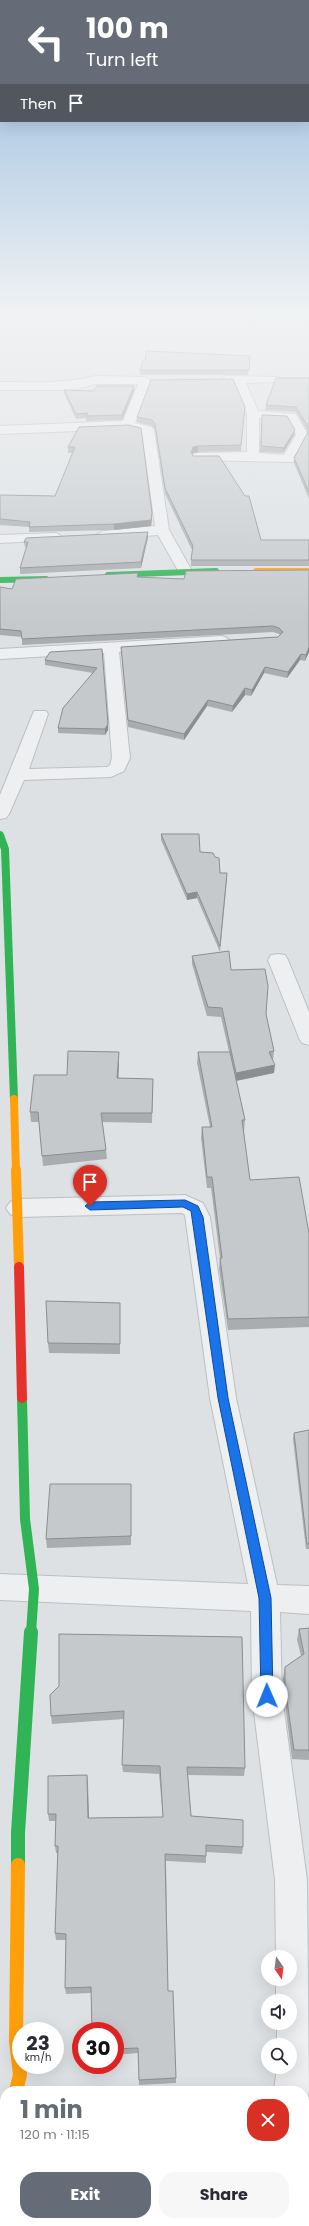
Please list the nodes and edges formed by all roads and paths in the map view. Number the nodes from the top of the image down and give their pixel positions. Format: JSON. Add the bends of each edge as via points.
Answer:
{"nodes":[{"id":1,"x":131,"y":418,"type":"edge"},
{"id":2,"x":252,"y":418,"type":"edge"},
{"id":3,"x":292,"y":418,"type":"edge"},
{"id":4,"x":128,"y":425,"type":"junction"},
{"id":5,"x":0,"y":430,"type":"edge"},
{"id":6,"x":253,"y":456,"type":"junction"},
{"id":7,"x":198,"y":457,"type":"edge"},
{"id":8,"x":162,"y":530,"type":"junction"},
{"id":9,"x":69,"y":536,"type":"edge"},
{"id":10,"x":91,"y":536,"type":"edge"},
{"id":11,"x":0,"y":539,"type":"edge"},
{"id":12,"x":185,"y":571,"type":"junction"},
{"id":13,"x":228,"y":571,"type":"edge"},
{"id":14,"x":243,"y":571,"type":"edge"},
{"id":15,"x":309,"y":571,"type":"edge"},
{"id":16,"x":99,"y":576,"type":"edge"},
{"id":17,"x":52,"y":578,"type":"edge"},
{"id":18,"x":0,"y":580,"type":"edge"},
{"id":19,"x":235,"y":640,"type":"edge"},
{"id":20,"x":111,"y":647,"type":"junction"},
{"id":21,"x":0,"y":654,"type":"edge"},
{"id":22,"x":40,"y":714,"type":"dead end"},
{"id":23,"x":18,"y":775,"type":"junction"},
{"id":24,"x":0,"y":814,"type":"edge"},
{"id":25,"x":0,"y":836,"type":"edge"},
{"id":26,"x":278,"y":960,"type":"dead end"},
{"id":27,"x":309,"y":1038,"type":"edge"},
{"id":28,"x":18,"y":1208,"type":"junction"},
{"id":29,"x":0,"y":1587,"type":"edge"},
{"id":30,"x":34,"y":1589,"type":"junction"},
{"id":31,"x":265,"y":1598,"type":"junction"},
{"id":32,"x":309,"y":1600,"type":"edge"},
{"id":33,"x":17,"y":2086,"type":"edge"},
{"id":34,"x":293,"y":2086,"type":"edge"}],
"edges":[{"from":1,"to":4,"type":"street"},
{"from":2,"to":6,"type":"street"},
{"from":3,"to":6,"type":"street","via":[[302,435],[288,459]]},
{"from":4,"to":5,"type":"street"},
{"from":4,"to":8,"type":"street","via":[[142,427],[148,430],[150,435]]},
{"from":6,"to":7,"type":"street"},
{"from":8,"to":10,"type":"street"},
{"from":8,"to":12,"type":"street"},
{"from":9,"to":11,"type":"street"},
{"from":12,"to":13,"type":"street"},
{"from":12,"to":16,"type":"street"},
{"from":14,"to":15,"type":"street"},
{"from":17,"to":18,"type":"street"},
{"from":19,"to":20,"type":"street"},
{"from":20,"to":21,"type":"street"},
{"from":20,"to":23,"type":"street","via":[[121,758],[118,767],[111,772]]},
{"from":22,"to":23,"type":"street"},
{"from":23,"to":24,"type":"street"},
{"from":25,"to":28,"type":"street","via":[[5,849]]},
{"from":26,"to":27,"type":"street"},
{"from":28,"to":30,"type":"street","via":[[25,1519]]},
{"from":28,"to":31,"type":"street","via":[[185,1204],[195,1209],[223,1398]]},
{"from":29,"to":30,"type":"street"},
{"from":30,"to":31,"type":"street"},
{"from":30,"to":33,"type":"street","via":[[18,1833],[16,2041],[20,2075]]},
{"from":31,"to":32,"type":"street"},
{"from":31,"to":34,"type":"street","via":[[267,1696],[291,1880],[295,2068]]}]}
